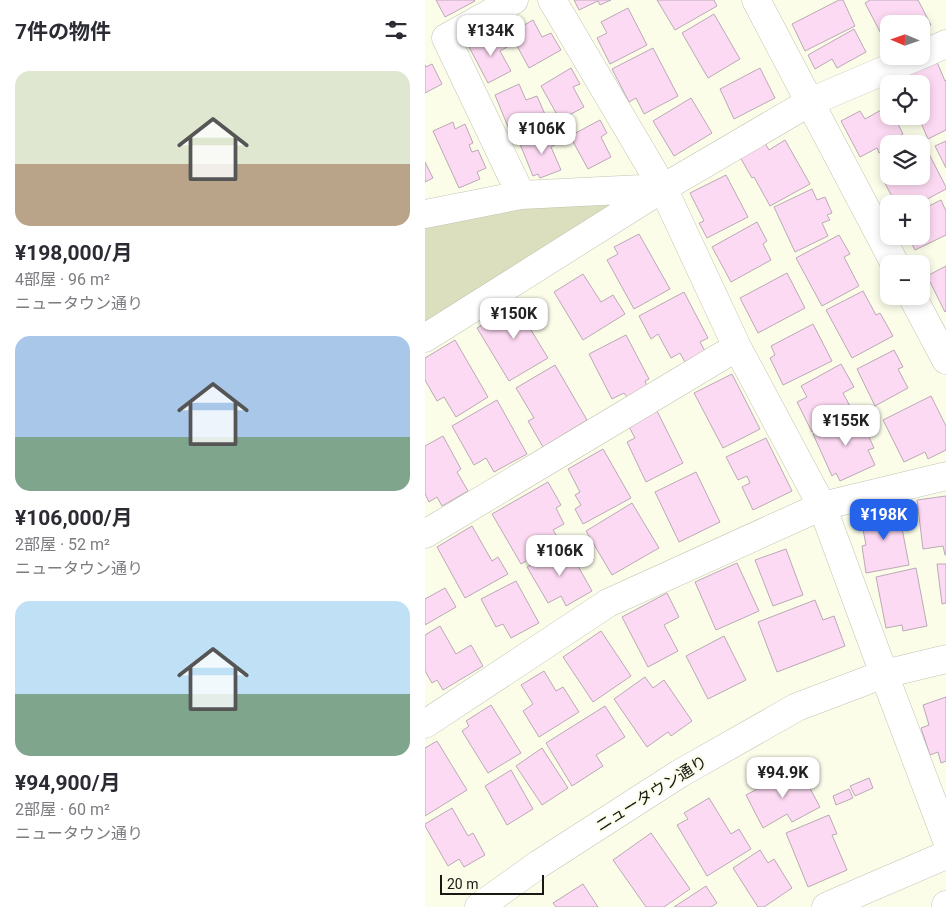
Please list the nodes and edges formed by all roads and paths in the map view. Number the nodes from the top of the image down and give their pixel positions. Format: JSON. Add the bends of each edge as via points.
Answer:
{"nodes":[{"id":1,"x":514,"y":0,"type":"edge"},
{"id":2,"x":552,"y":0,"type":"edge"},
{"id":3,"x":755,"y":0,"type":"edge"},
{"id":4,"x":946,"y":44,"type":"edge"},
{"id":5,"x":930,"y":51,"type":"edge"},
{"id":6,"x":897,"y":65,"type":"edge"},
{"id":7,"x":810,"y":102,"type":"junction"},
{"id":8,"x":663,"y":188,"type":"junction"},
{"id":9,"x":521,"y":195,"type":"junction"},
{"id":10,"x":425,"y":214,"type":"edge"},
{"id":11,"x":890,"y":255,"type":"edge"},
{"id":12,"x":917,"y":305,"type":"edge"},
{"id":13,"x":425,"y":338,"type":"edge"},
{"id":14,"x":737,"y":347,"type":"junction"},
{"id":15,"x":946,"y":360,"type":"edge"},
{"id":16,"x":946,"y":476,"type":"edge"},
{"id":17,"x":822,"y":506,"type":"junction"},
{"id":18,"x":425,"y":534,"type":"edge"},
{"id":19,"x":946,"y":659,"type":"edge"},
{"id":20,"x":884,"y":674,"type":"junction"},
{"id":21,"x":425,"y":724,"type":"edge"},
{"id":22,"x":946,"y":838,"type":"edge"},
{"id":23,"x":946,"y":855,"type":"edge"},
{"id":24,"x":479,"y":907,"type":"edge"},
{"id":25,"x":827,"y":907,"type":"edge"}],
"edges":[{"from":1,"to":9,"type":"street","via":[[446,38]]},
{"from":2,"to":8,"type":"street"},
{"from":3,"to":7,"type":"street"},
{"from":4,"to":5,"type":"street"},
{"from":6,"to":7,"type":"street"},
{"from":7,"to":8,"type":"street"},
{"from":7,"to":11,"type":"street"},
{"from":8,"to":9,"type":"street"},
{"from":8,"to":13,"type":"street"},
{"from":8,"to":14,"type":"street"},
{"from":9,"to":10,"type":"street"},
{"from":12,"to":15,"type":"street"},
{"from":14,"to":17,"type":"street"},
{"from":14,"to":18,"type":"street"},
{"from":16,"to":17,"type":"street"},
{"from":17,"to":20,"type":"street"},
{"from":17,"to":21,"type":"street","via":[[608,603]]},
{"from":19,"to":20,"type":"street","name":"ニュータウン通り"},
{"from":20,"to":22,"type":"street"},
{"from":20,"to":24,"type":"street","name":"ニュータウン通り","via":[[797,707],[679,774],[539,864]]},
{"from":23,"to":25,"type":"street"}]}
